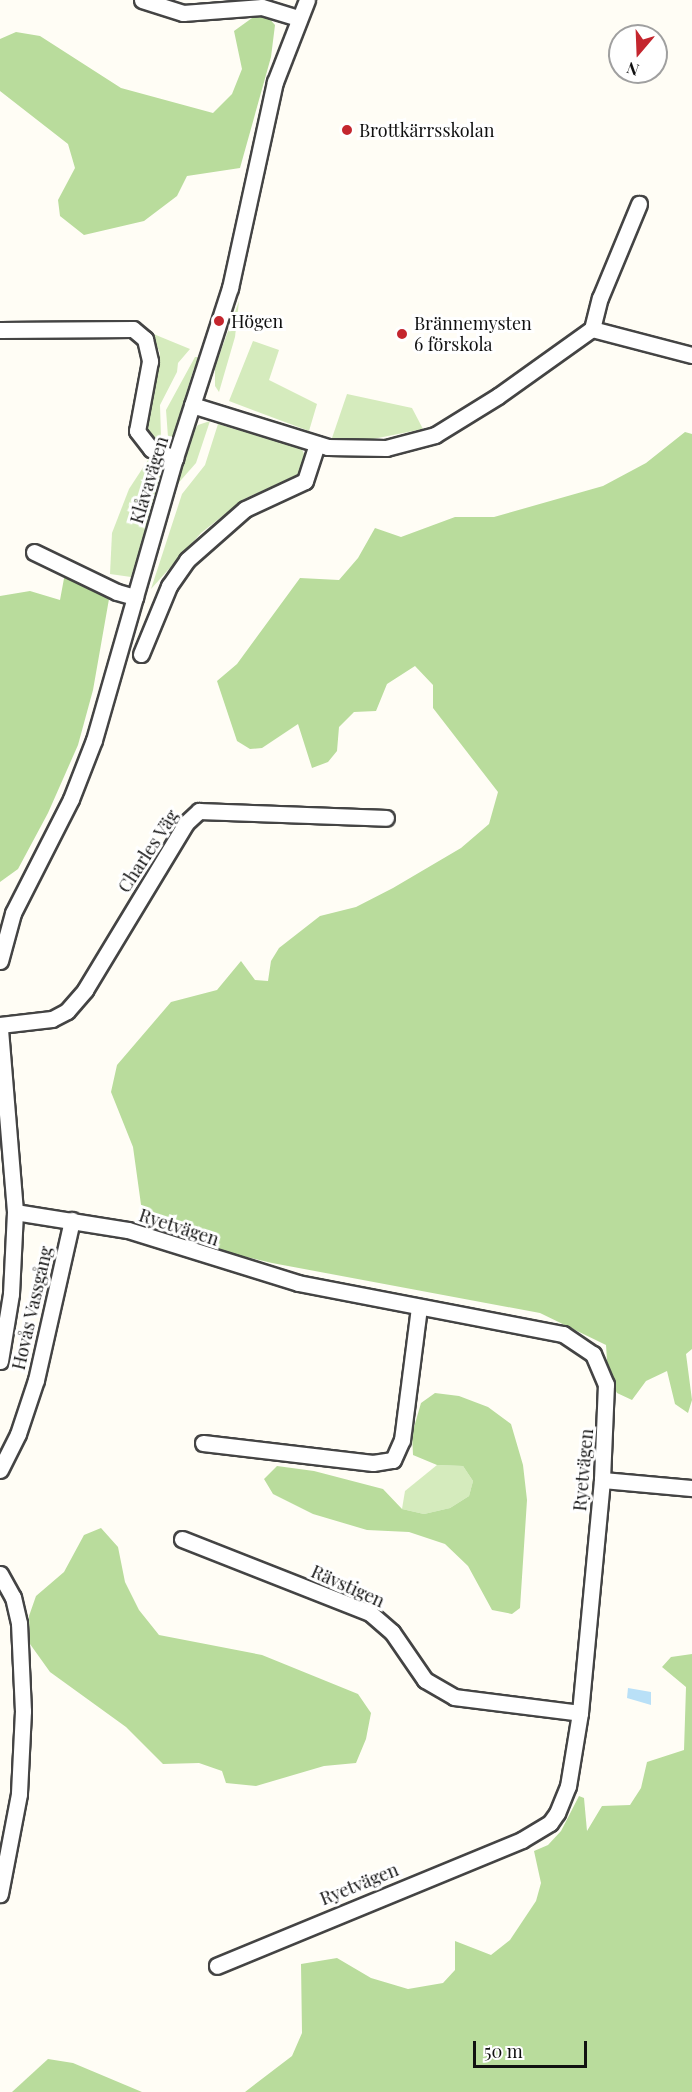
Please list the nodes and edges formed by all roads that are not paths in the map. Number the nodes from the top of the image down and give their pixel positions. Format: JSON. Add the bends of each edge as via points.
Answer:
{"nodes":[{"id":1,"x":142,"y":0,"type":"edge"},
{"id":2,"x":307,"y":0,"type":"edge"},
{"id":3,"x":299,"y":18,"type":"junction"},
{"id":4,"x":639,"y":204,"type":"dead end"},
{"id":5,"x":592,"y":328,"type":"junction"},
{"id":6,"x":0,"y":330,"type":"edge"},
{"id":7,"x":692,"y":355,"type":"edge"},
{"id":8,"x":192,"y":405,"type":"junction"},
{"id":9,"x":317,"y":444,"type":"junction"},
{"id":10,"x":175,"y":458,"type":"junction"},
{"id":11,"x":34,"y":552,"type":"dead end"},
{"id":12,"x":135,"y":597,"type":"junction"},
{"id":13,"x":141,"y":654,"type":"dead end"},
{"id":14,"x":386,"y":818,"type":"dead end"},
{"id":15,"x":0,"y":961,"type":"edge"},
{"id":16,"x":0,"y":1027,"type":"edge"},
{"id":17,"x":15,"y":1212,"type":"junction"},
{"id":18,"x":72,"y":1220,"type":"junction"},
{"id":19,"x":419,"y":1307,"type":"junction"},
{"id":20,"x":0,"y":1361,"type":"edge"},
{"id":21,"x":202,"y":1443,"type":"dead end"},
{"id":22,"x":0,"y":1470,"type":"edge"},
{"id":23,"x":602,"y":1480,"type":"junction"},
{"id":24,"x":692,"y":1488,"type":"edge"},
{"id":25,"x":182,"y":1539,"type":"dead end"},
{"id":26,"x":0,"y":1574,"type":"edge"},
{"id":27,"x":580,"y":1713,"type":"junction"},
{"id":28,"x":0,"y":1894,"type":"edge"},
{"id":29,"x":217,"y":1966,"type":"dead end"}],
"edges":[{"from":1,"to":3,"type":"street","via":[[183,13],[262,7]]},
{"from":2,"to":3,"type":"street","name":"Klåvavägen"},
{"from":3,"to":8,"type":"street","name":"Klåvavägen","via":[[275,82],[230,288]]},
{"from":4,"to":5,"type":"street","via":[[600,298]]},
{"from":5,"to":7,"type":"street"},
{"from":5,"to":9,"type":"street","via":[[498,396],[435,435],[364,450]]},
{"from":6,"to":10,"type":"street","via":[[133,329],[145,339],[150,361],[137,431],[151,449]]},
{"from":8,"to":9,"type":"street"},
{"from":8,"to":10,"type":"street","name":"Klåvavägen"},
{"from":9,"to":13,"type":"street","via":[[305,481],[245,509],[187,560],[169,586]]},
{"from":10,"to":12,"type":"street","name":"Klåvavägen"},
{"from":11,"to":12,"type":"street"},
{"from":12,"to":15,"type":"street","name":"Klåvavägen","via":[[83,770],[21,895]]},
{"from":14,"to":16,"type":"street","name":"Charles Väg","via":[[199,811],[186,823],[86,990],[67,1011],[52,1019]]},
{"from":16,"to":17,"type":"street"},
{"from":17,"to":18,"type":"street","name":"Ryetvägen"},
{"from":17,"to":20,"type":"street","via":[[11,1294]]},
{"from":18,"to":19,"type":"street","name":"Ryetvägen","via":[[157,1238],[249,1270]]},
{"from":18,"to":22,"type":"street","name":"Hovås Vassgång","via":[[36,1380],[18,1434]]},
{"from":19,"to":21,"type":"street","via":[[402,1440],[393,1460],[373,1463]]},
{"from":19,"to":23,"type":"street","name":"Ryetvägen","via":[[541,1328],[584,1345],[600,1366],[606,1384]]},
{"from":23,"to":24,"type":"street"},
{"from":23,"to":27,"type":"street","name":"Ryetvägen"},
{"from":25,"to":27,"type":"street","name":"Rävstigen","via":[[370,1613],[392,1632],[425,1680],[454,1697]]},
{"from":26,"to":28,"type":"street","via":[[13,1597],[19,1623],[23,1711],[19,1794]]},
{"from":27,"to":29,"type":"street","name":"Ryetvägen","via":[[564,1800],[550,1823],[539,1831]]}]}
